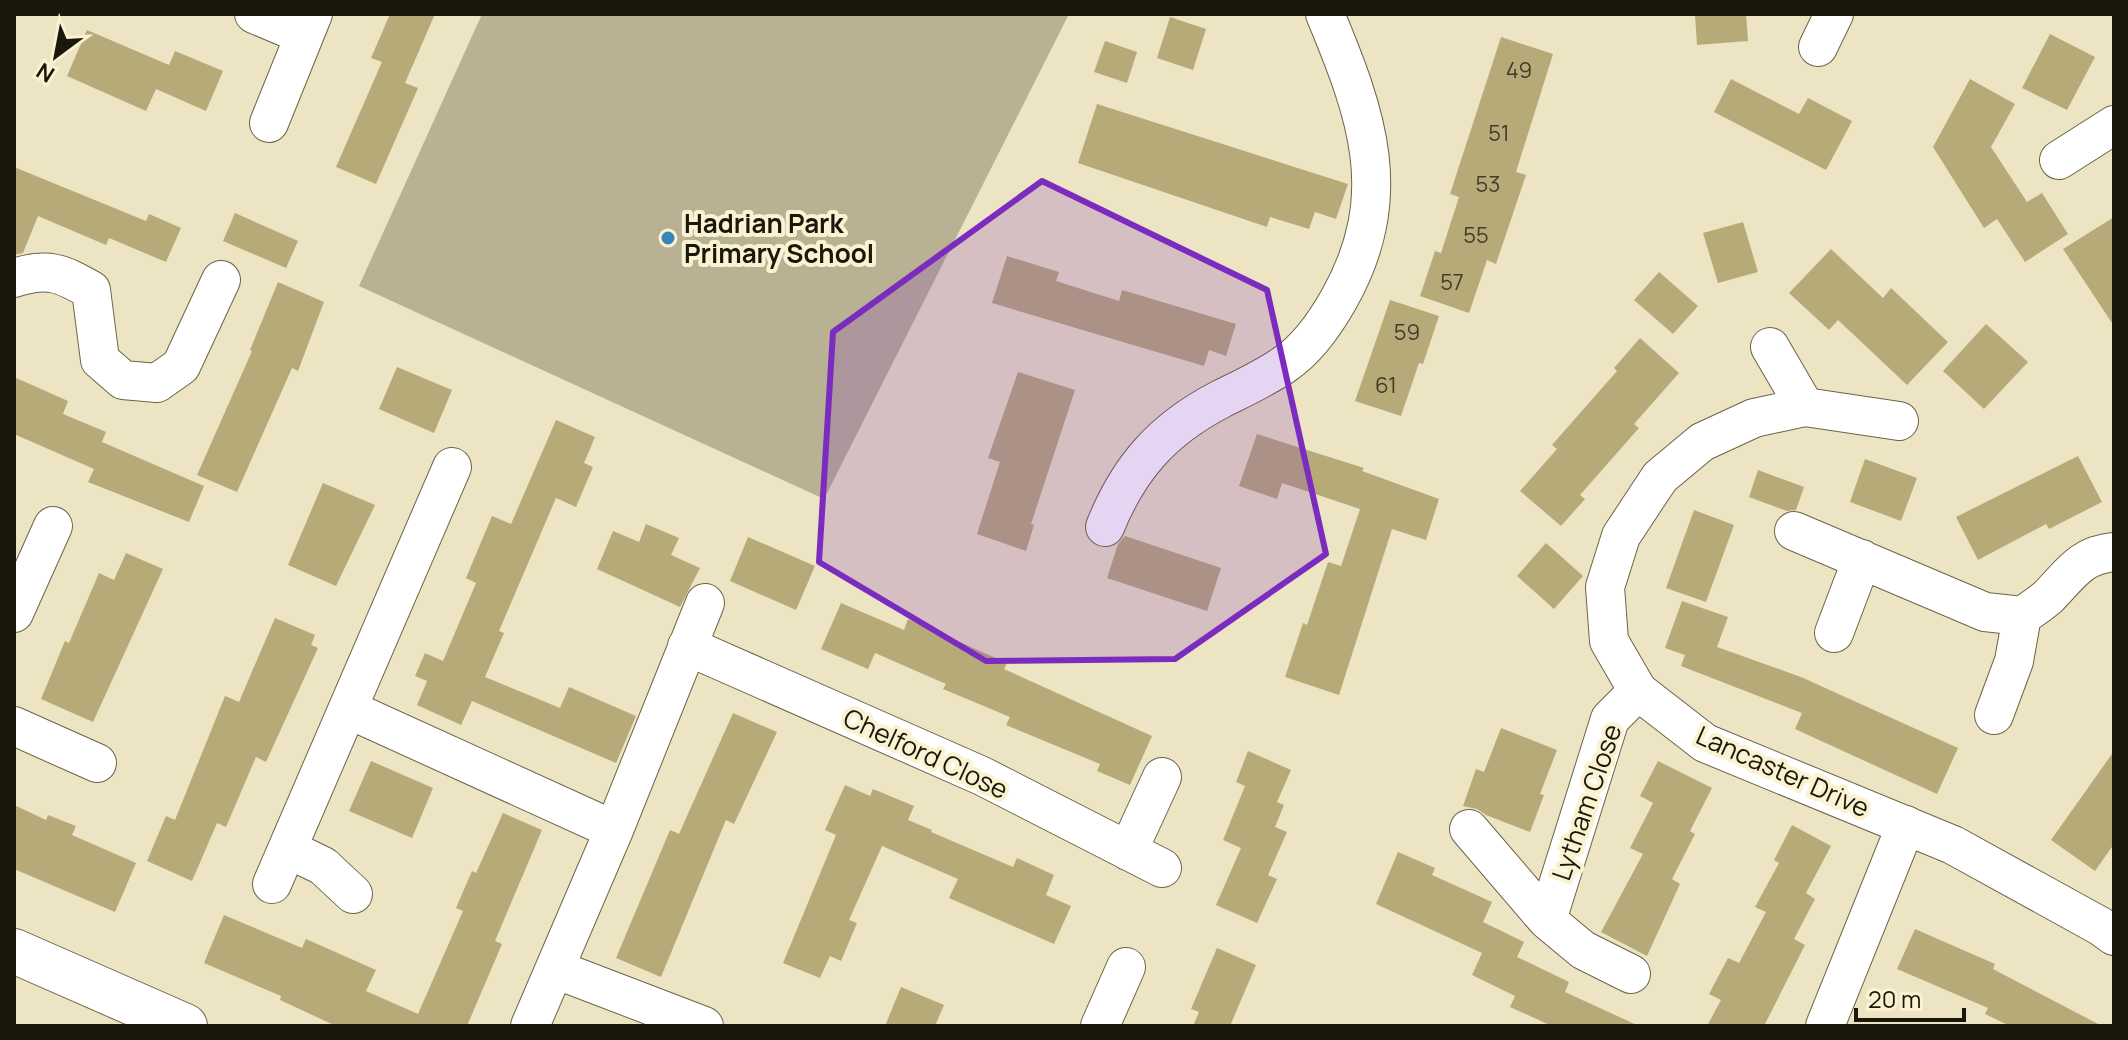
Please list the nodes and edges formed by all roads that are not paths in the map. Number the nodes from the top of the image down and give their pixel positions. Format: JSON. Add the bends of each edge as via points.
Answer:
{"nodes":[{"id":1,"x":254,"y":14,"type":"edge"},
{"id":2,"x":1325,"y":14,"type":"edge"},
{"id":3,"x":308,"y":24,"type":"edge"},
{"id":4,"x":269,"y":123,"type":"dead end"},
{"id":5,"x":2112,"y":129,"type":"edge"},
{"id":6,"x":2059,"y":160,"type":"dead end"},
{"id":7,"x":14,"y":278,"type":"edge"},
{"id":8,"x":221,"y":280,"type":"dead end"},
{"id":9,"x":1770,"y":347,"type":"dead end"},
{"id":10,"x":1805,"y":407,"type":"junction"},
{"id":11,"x":1899,"y":421,"type":"dead end"},
{"id":12,"x":452,"y":467,"type":"dead end"},
{"id":13,"x":53,"y":526,"type":"dead end"},
{"id":14,"x":1105,"y":527,"type":"dead end"},
{"id":15,"x":1794,"y":531,"type":"dead end"},
{"id":16,"x":2114,"y":552,"type":"edge"},
{"id":17,"x":1862,"y":559,"type":"junction"},
{"id":18,"x":705,"y":603,"type":"dead end"},
{"id":19,"x":14,"y":613,"type":"edge"},
{"id":20,"x":2022,"y":616,"type":"junction"},
{"id":21,"x":1834,"y":633,"type":"dead end"},
{"id":22,"x":687,"y":646,"type":"junction"},
{"id":23,"x":1638,"y":691,"type":"junction"},
{"id":24,"x":348,"y":709,"type":"junction"},
{"id":25,"x":1994,"y":715,"type":"dead end"},
{"id":26,"x":14,"y":726,"type":"edge"},
{"id":27,"x":97,"y":763,"type":"dead end"},
{"id":28,"x":1162,"y":777,"type":"dead end"},
{"id":29,"x":1906,"y":825,"type":"junction"},
{"id":30,"x":1469,"y":829,"type":"dead end"},
{"id":31,"x":614,"y":830,"type":"junction"},
{"id":32,"x":288,"y":849,"type":"junction"},
{"id":33,"x":1128,"y":851,"type":"junction"},
{"id":34,"x":1162,"y":868,"type":"dead end"},
{"id":35,"x":272,"y":884,"type":"dead end"},
{"id":36,"x":353,"y":894,"type":"dead end"},
{"id":37,"x":1547,"y":920,"type":"junction"},
{"id":38,"x":2109,"y":923,"type":"edge"},
{"id":39,"x":14,"y":951,"type":"edge"},
{"id":40,"x":1126,"y":967,"type":"dead end"},
{"id":41,"x":555,"y":969,"type":"junction"},
{"id":42,"x":1631,"y":974,"type":"dead end"},
{"id":43,"x":185,"y":1026,"type":"edge"},
{"id":44,"x":530,"y":1026,"type":"edge"},
{"id":45,"x":704,"y":1026,"type":"edge"},
{"id":46,"x":1100,"y":1026,"type":"edge"},
{"id":47,"x":1825,"y":1026,"type":"edge"}],
"edges":[{"from":1,"to":3,"type":"street"},
{"from":2,"to":14,"type":"street","via":[[1353,83],[1371,155],[1370,215],[1350,280],[1316,333],[1288,362],[1191,417],[1146,456],[1128,477]]},
{"from":3,"to":4,"type":"street"},
{"from":5,"to":6,"type":"street"},
{"from":7,"to":8,"type":"street","via":[[63,273],[91,290],[100,360],[123,380],[157,383],[181,366]]},
{"from":9,"to":10,"type":"street"},
{"from":10,"to":11,"type":"street","name":"Lancaster Drive"},
{"from":10,"to":23,"type":"street","name":"Lancaster Drive","via":[[1754,418],[1702,442],[1660,477],[1621,536],[1605,587],[1609,641]]},
{"from":12,"to":24,"type":"street"},
{"from":13,"to":19,"type":"street"},
{"from":15,"to":17,"type":"street"},
{"from":16,"to":20,"type":"street","via":[[2097,554],[2070,571]]},
{"from":17,"to":20,"type":"street","via":[[1985,612]]},
{"from":17,"to":21,"type":"street"},
{"from":18,"to":22,"type":"street"},
{"from":20,"to":25,"type":"street","via":[[2014,661]]},
{"from":22,"to":31,"type":"street"},
{"from":22,"to":33,"type":"street","name":"Chelford Close","via":[[982,776]]},
{"from":23,"to":29,"type":"street","name":"Lancaster Drive","via":[[1705,743]]},
{"from":23,"to":37,"type":"street","name":"Lytham Close","via":[[1610,719]]},
{"from":24,"to":31,"type":"street"},
{"from":24,"to":32,"type":"street"},
{"from":26,"to":27,"type":"street"},
{"from":28,"to":33,"type":"street"},
{"from":29,"to":38,"type":"street","name":"Lancaster Drive"},
{"from":29,"to":47,"type":"street"},
{"from":30,"to":37,"type":"street","name":"Lytham Close"},
{"from":31,"to":41,"type":"street"},
{"from":32,"to":35,"type":"street"},
{"from":32,"to":36,"type":"street","via":[[323,866]]},
{"from":33,"to":34,"type":"street","name":"Chelford Close"},
{"from":37,"to":42,"type":"street","name":"Lytham Close","via":[[1583,950]]},
{"from":39,"to":43,"type":"street"},
{"from":40,"to":46,"type":"street"},
{"from":41,"to":44,"type":"street"},
{"from":41,"to":45,"type":"street"}]}
